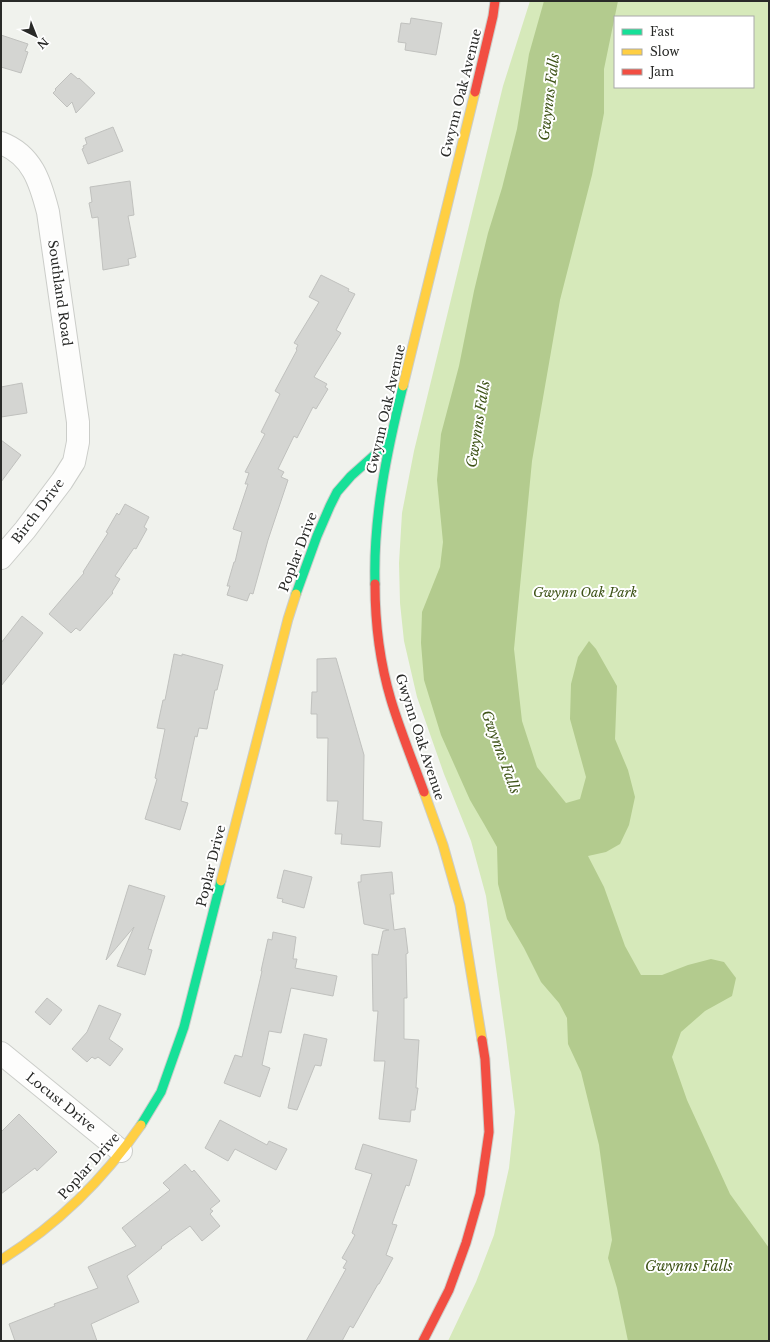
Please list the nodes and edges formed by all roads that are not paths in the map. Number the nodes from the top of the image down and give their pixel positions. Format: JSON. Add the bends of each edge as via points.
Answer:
{"nodes":[{"id":1,"x":495,"y":1,"type":"edge"},
{"id":2,"x":500,"y":1,"type":"edge"},
{"id":3,"x":494,"y":16,"type":"junction"},
{"id":4,"x":1,"y":142,"type":"edge"},
{"id":5,"x":390,"y":442,"type":"junction"},
{"id":6,"x":74,"y":462,"type":"joint"},
{"id":7,"x":1,"y":558,"type":"edge"},
{"id":8,"x":1,"y":1053,"type":"edge"},
{"id":9,"x":121,"y":1152,"type":"junction"},
{"id":10,"x":1,"y":1260,"type":"edge"},
{"id":11,"x":423,"y":1341,"type":"edge"}],
"edges":[{"from":1,"to":3,"type":"main road","name":"Gwynn Oak Avenue"},
{"from":2,"to":3,"type":"main road","name":"Gwynn Oak Avenue"},
{"from":3,"to":5,"type":"main road","name":"Gwynn Oak Avenue"},
{"from":4,"to":6,"type":"street","name":"Southland Road","via":[[21,154],[32,168],[42,186],[48,212],[78,422]]},
{"from":5,"to":9,"type":"main road","name":"Poplar Drive","via":[[339,489],[315,540],[288,619],[184,1027],[161,1092]]},
{"from":5,"to":11,"type":"main road","name":"Gwynn Oak Avenue","via":[[378,511],[374,562],[380,650],[391,700],[443,845],[460,905],[485,1059],[489,1132],[480,1194],[466,1243],[449,1290]]},
{"from":6,"to":7,"type":"street","name":"Birch Drive","via":[[30,524]]},
{"from":8,"to":9,"type":"street","name":"Locust Drive"},
{"from":9,"to":10,"type":"main road","name":"Poplar Drive","via":[[94,1184],[58,1219]]}]}
